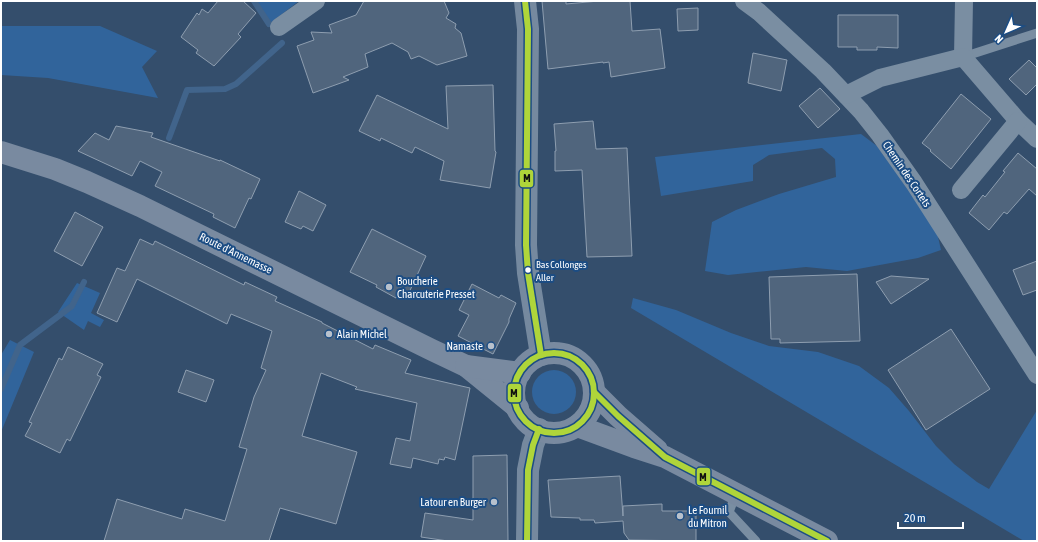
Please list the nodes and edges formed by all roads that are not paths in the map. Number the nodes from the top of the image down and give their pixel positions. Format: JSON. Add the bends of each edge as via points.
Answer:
{"nodes":[{"id":1,"x":316,"y":1,"type":"edge"},
{"id":2,"x":525,"y":1,"type":"edge"},
{"id":3,"x":746,"y":1,"type":"edge"},
{"id":4,"x":964,"y":1,"type":"edge"},
{"id":5,"x":279,"y":27,"type":"dead end"},
{"id":6,"x":1037,"y":33,"type":"edge"},
{"id":7,"x":963,"y":58,"type":"junction"},
{"id":8,"x":846,"y":95,"type":"junction"},
{"id":9,"x":1018,"y":121,"type":"junction"},
{"id":10,"x":1037,"y":139,"type":"edge"},
{"id":11,"x":1,"y":152,"type":"edge"},
{"id":12,"x":961,"y":190,"type":"dead end"},
{"id":13,"x":541,"y":355,"type":"junction"},
{"id":14,"x":466,"y":366,"type":"junction"},
{"id":15,"x":520,"y":373,"type":"junction"},
{"id":16,"x":1037,"y":375,"type":"edge"},
{"id":17,"x":594,"y":392,"type":"junction"},
{"id":18,"x":518,"y":408,"type":"junction"},
{"id":19,"x":577,"y":426,"type":"junction"},
{"id":20,"x":539,"y":429,"type":"junction"},
{"id":21,"x":665,"y":457,"type":"junction"},
{"id":22,"x":736,"y":494,"type":"junction"},
{"id":23,"x":527,"y":541,"type":"edge"},
{"id":24,"x":756,"y":541,"type":"edge"},
{"id":25,"x":826,"y":541,"type":"edge"}],
"edges":[{"from":1,"to":5,"type":"street"},
{"from":2,"to":13,"type":"street","via":[[528,29],[526,245]]},
{"from":3,"to":8,"type":"street","name":"Chemin des Cortets"},
{"from":4,"to":7,"type":"street"},
{"from":6,"to":7,"type":"lane"},
{"from":7,"to":8,"type":"street","via":[[880,78]]},
{"from":7,"to":9,"type":"street"},
{"from":8,"to":16,"type":"street","name":"Chemin des Cortets","via":[[880,135],[914,183]]},
{"from":9,"to":10,"type":"street"},
{"from":9,"to":12,"type":"street"},
{"from":11,"to":14,"type":"main road","name":"Route d'Annemasse","via":[[55,169],[140,206]]},
{"from":13,"to":15,"type":"main road","via":[[529,362]]},
{"from":13,"to":17,"type":"main road","via":[[562,354],[577,360],[591,377]]},
{"from":14,"to":15,"type":"main road","name":"Route d'Annemasse"},
{"from":14,"to":18,"type":"main road","name":"Route d'Annemasse"},
{"from":15,"to":18,"type":"main road","via":[[515,390]]},
{"from":17,"to":19,"type":"main road","via":[[590,411]]},
{"from":17,"to":21,"type":"main road"},
{"from":18,"to":20,"type":"main road","via":[[523,417]]},
{"from":19,"to":20,"type":"main road","via":[[558,432]]},
{"from":19,"to":21,"type":"main road"},
{"from":20,"to":23,"type":"street","via":[[528,470]]},
{"from":21,"to":22,"type":"main road"},
{"from":22,"to":24,"type":"lane","via":[[729,512]]},
{"from":22,"to":25,"type":"main road"}]}
